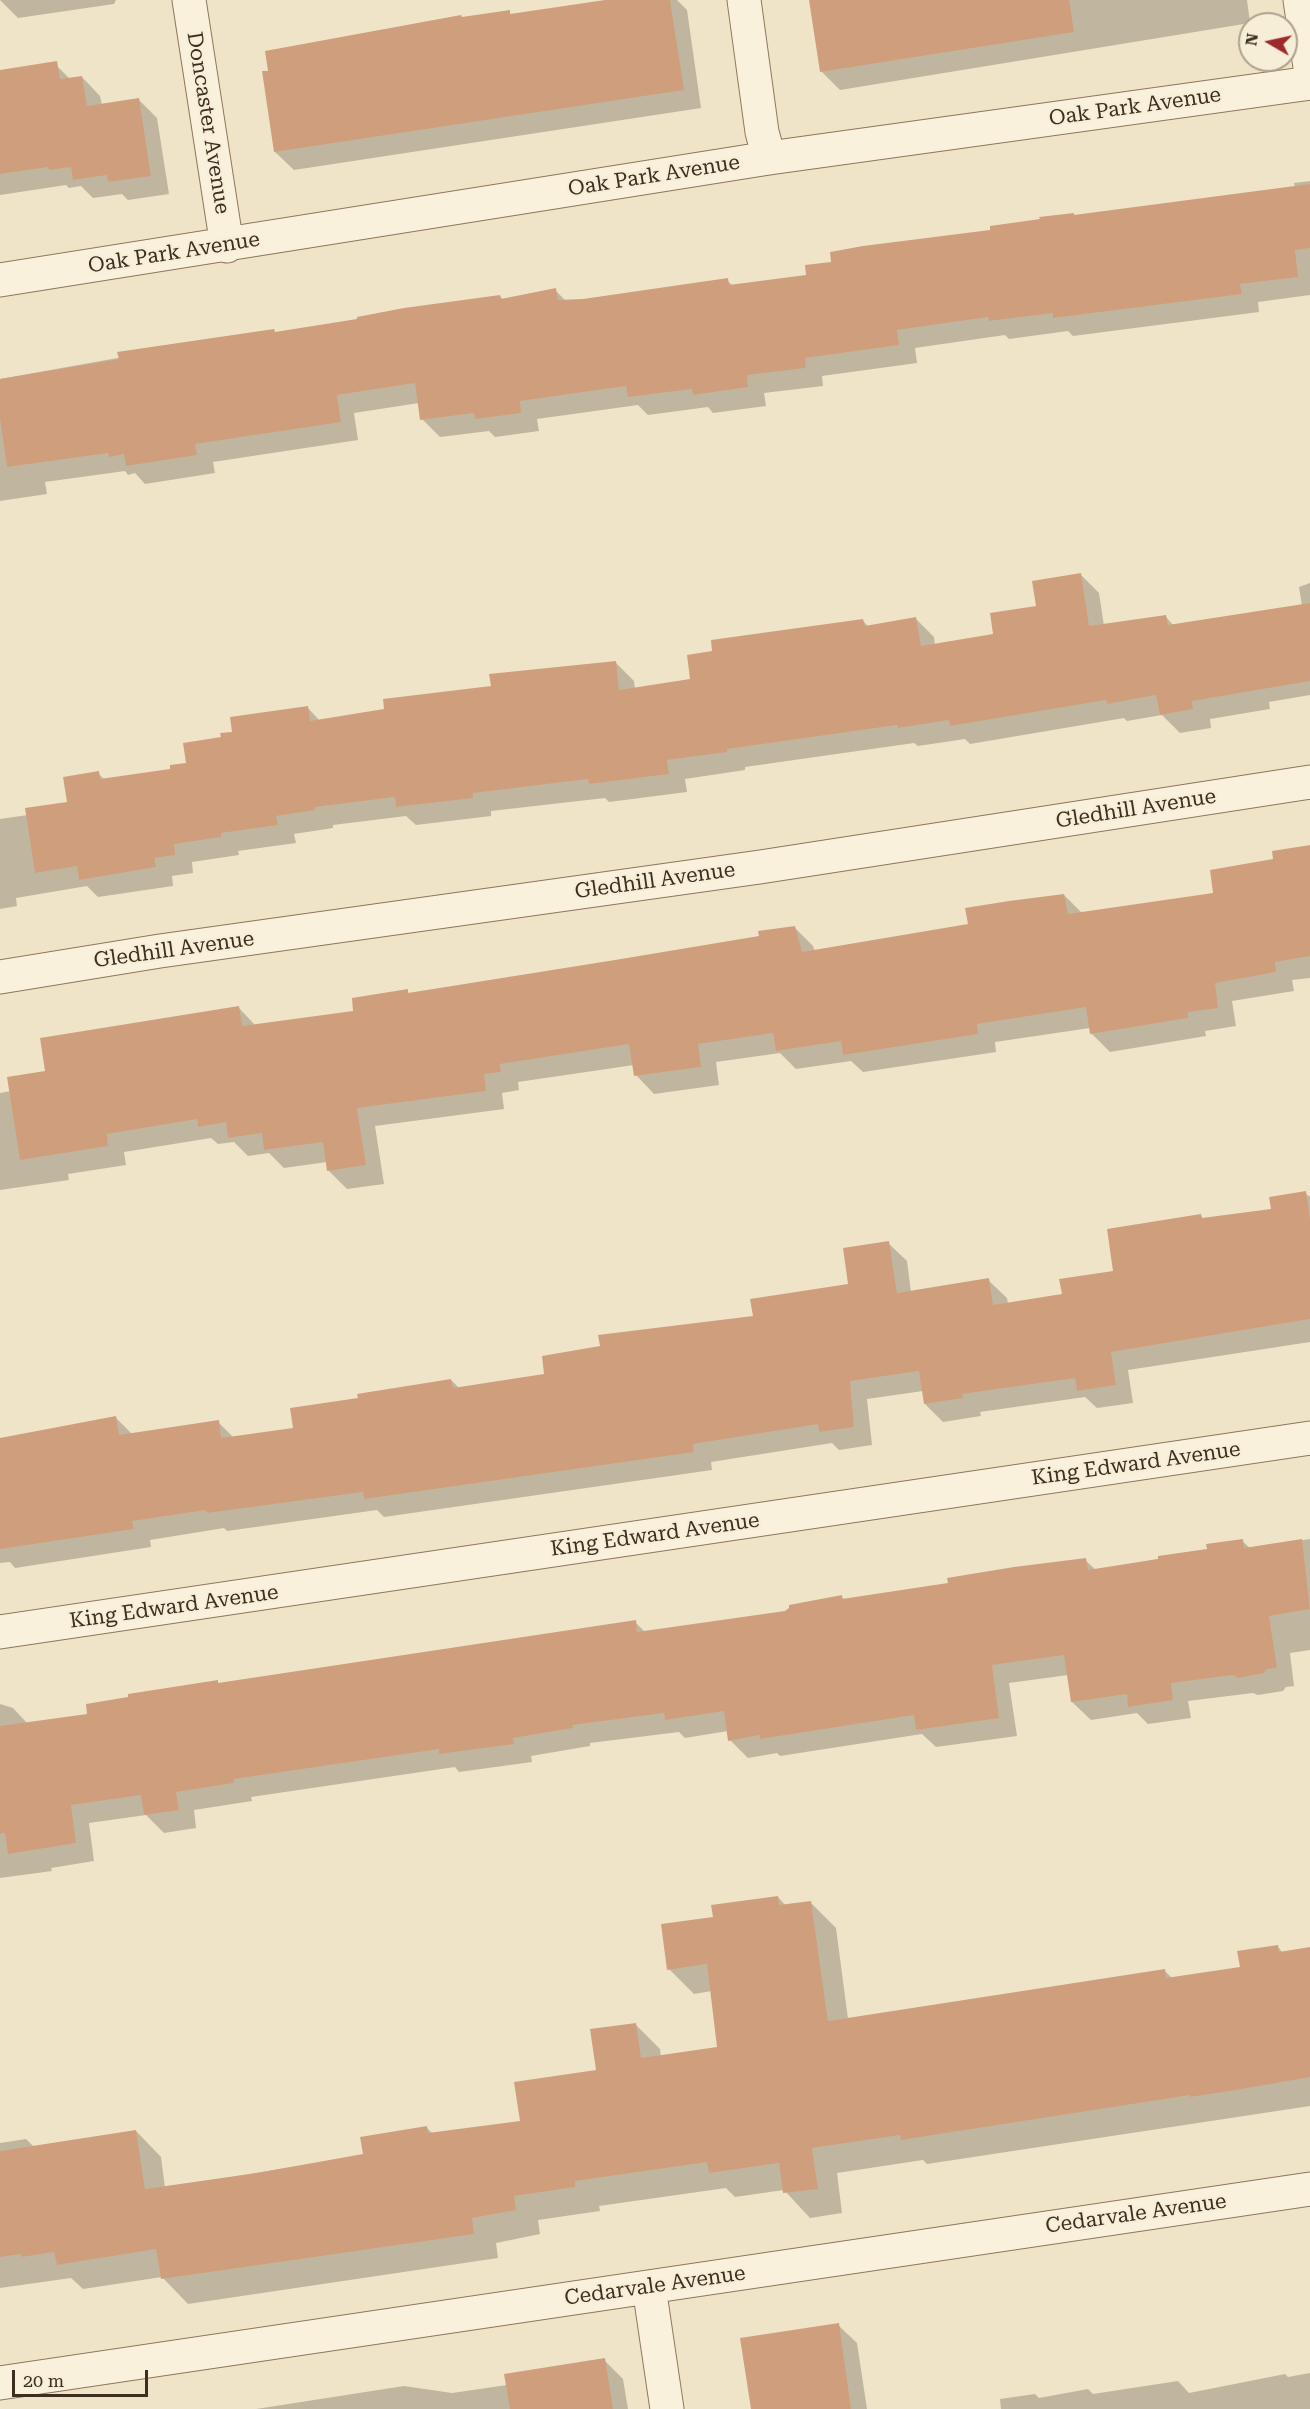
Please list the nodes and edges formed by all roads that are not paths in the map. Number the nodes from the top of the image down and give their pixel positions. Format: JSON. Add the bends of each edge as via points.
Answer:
{"nodes":[{"id":1,"x":189,"y":0,"type":"edge"},
{"id":2,"x":744,"y":0,"type":"edge"},
{"id":3,"x":1300,"y":0,"type":"edge"},
{"id":4,"x":1310,"y":67,"type":"edge"},
{"id":5,"x":1310,"y":83,"type":"edge"},
{"id":6,"x":769,"y":158,"type":"junction"},
{"id":7,"x":226,"y":246,"type":"junction"},
{"id":8,"x":0,"y":280,"type":"edge"},
{"id":9,"x":1310,"y":782,"type":"edge"},
{"id":10,"x":0,"y":977,"type":"edge"},
{"id":11,"x":1310,"y":1438,"type":"edge"},
{"id":12,"x":0,"y":1632,"type":"edge"},
{"id":13,"x":1310,"y":2188,"type":"edge"},
{"id":14,"x":649,"y":2287,"type":"junction"},
{"id":15,"x":0,"y":2383,"type":"edge"},
{"id":16,"x":667,"y":2409,"type":"edge"}],
"edges":[{"from":1,"to":7,"type":"street","name":"Doncaster Avenue"},
{"from":2,"to":6,"type":"street"},
{"from":3,"to":4,"type":"street"},
{"from":5,"to":6,"type":"street","name":"Oak Park Avenue"},
{"from":6,"to":7,"type":"street","name":"Oak Park Avenue"},
{"from":7,"to":8,"type":"street","name":"Oak Park Avenue"},
{"from":9,"to":10,"type":"street","name":"Gledhill Avenue","via":[[760,867]]},
{"from":11,"to":12,"type":"street","name":"King Edward Avenue"},
{"from":13,"to":14,"type":"street","name":"Cedarvale Avenue"},
{"from":14,"to":15,"type":"street","name":"Cedarvale Avenue"},
{"from":14,"to":16,"type":"street"}]}
